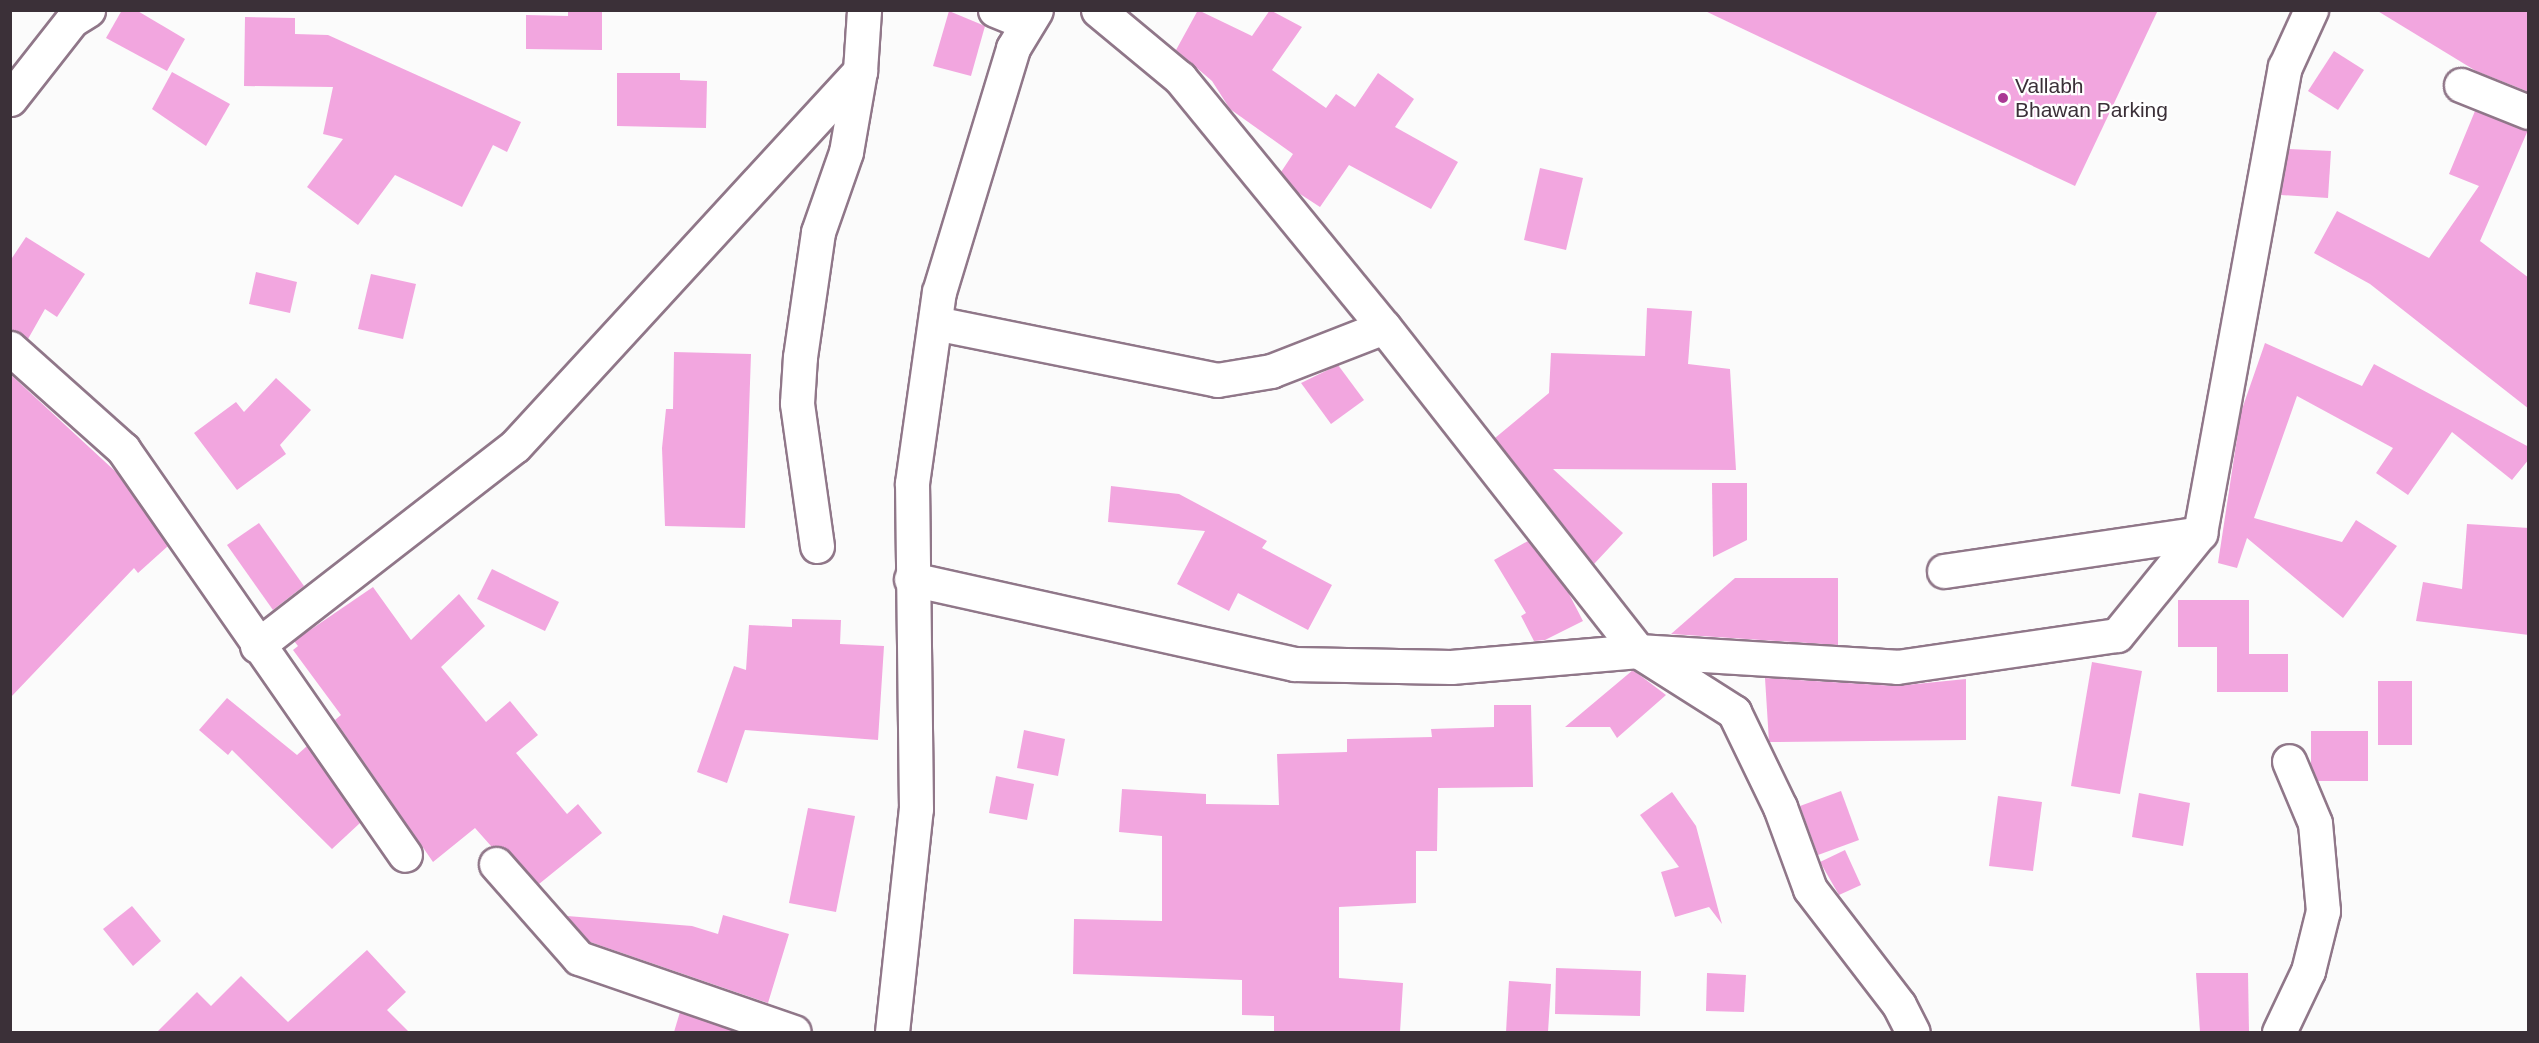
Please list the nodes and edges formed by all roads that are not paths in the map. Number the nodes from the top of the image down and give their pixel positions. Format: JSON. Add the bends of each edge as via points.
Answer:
{"nodes":[{"id":1,"x":88,"y":10,"type":"edge"},
{"id":2,"x":864,"y":10,"type":"edge"},
{"id":3,"x":994,"y":10,"type":"edge"},
{"id":4,"x":1098,"y":10,"type":"edge"},
{"id":5,"x":2311,"y":10,"type":"edge"},
{"id":6,"x":1032,"y":17,"type":"edge"},
{"id":7,"x":860,"y":71,"type":"junction"},
{"id":8,"x":2461,"y":85,"type":"dead end"},
{"id":9,"x":10,"y":99,"type":"edge"},
{"id":10,"x":2529,"y":112,"type":"edge"},
{"id":11,"x":935,"y":323,"type":"junction"},
{"id":12,"x":1384,"y":327,"type":"junction"},
{"id":13,"x":10,"y":348,"type":"edge"},
{"id":14,"x":2200,"y":533,"type":"junction"},
{"id":15,"x":817,"y":546,"type":"dead end"},
{"id":16,"x":1944,"y":571,"type":"dead end"},
{"id":17,"x":910,"y":579,"type":"junction"},
{"id":18,"x":257,"y":646,"type":"junction"},
{"id":19,"x":1638,"y":651,"type":"junction"},
{"id":20,"x":2289,"y":761,"type":"dead end"},
{"id":21,"x":405,"y":854,"type":"dead end"},
{"id":22,"x":496,"y":864,"type":"dead end"},
{"id":23,"x":794,"y":1032,"type":"edge"},
{"id":24,"x":892,"y":1032,"type":"edge"},
{"id":25,"x":1913,"y":1032,"type":"edge"},
{"id":26,"x":2279,"y":1032,"type":"edge"}],
"edges":[{"from":1,"to":9,"type":"street","via":[[72,20]]},
{"from":2,"to":7,"type":"street"},
{"from":3,"to":6,"type":"street"},
{"from":4,"to":12,"type":"street","via":[[1180,78]]},
{"from":5,"to":14,"type":"street","via":[[2285,67]]},
{"from":6,"to":11,"type":"street","via":[[1013,48],[939,292]]},
{"from":7,"to":15,"type":"street","via":[[846,152],[818,232],[800,357],[797,403]]},
{"from":7,"to":18,"type":"street","via":[[515,446]]},
{"from":8,"to":10,"type":"street"},
{"from":11,"to":12,"type":"street","via":[[1217,380],[1271,371]]},
{"from":11,"to":17,"type":"street","via":[[912,483]]},
{"from":12,"to":19,"type":"street"},
{"from":13,"to":18,"type":"street","via":[[37,366],[123,449],[191,542]]},
{"from":14,"to":16,"type":"street"},
{"from":14,"to":19,"type":"street","via":[[2116,635],[1897,667]]},
{"from":17,"to":19,"type":"street","via":[[1294,664],[1451,667]]},
{"from":17,"to":24,"type":"street","via":[[916,809]]},
{"from":18,"to":21,"type":"street"},
{"from":19,"to":25,"type":"street","via":[[1734,712],[1780,807],[1810,889],[1899,1005]]},
{"from":20,"to":26,"type":"street","via":[[2315,823],[2323,911],[2308,971]]},
{"from":22,"to":23,"type":"street","via":[[579,958]]}]}
